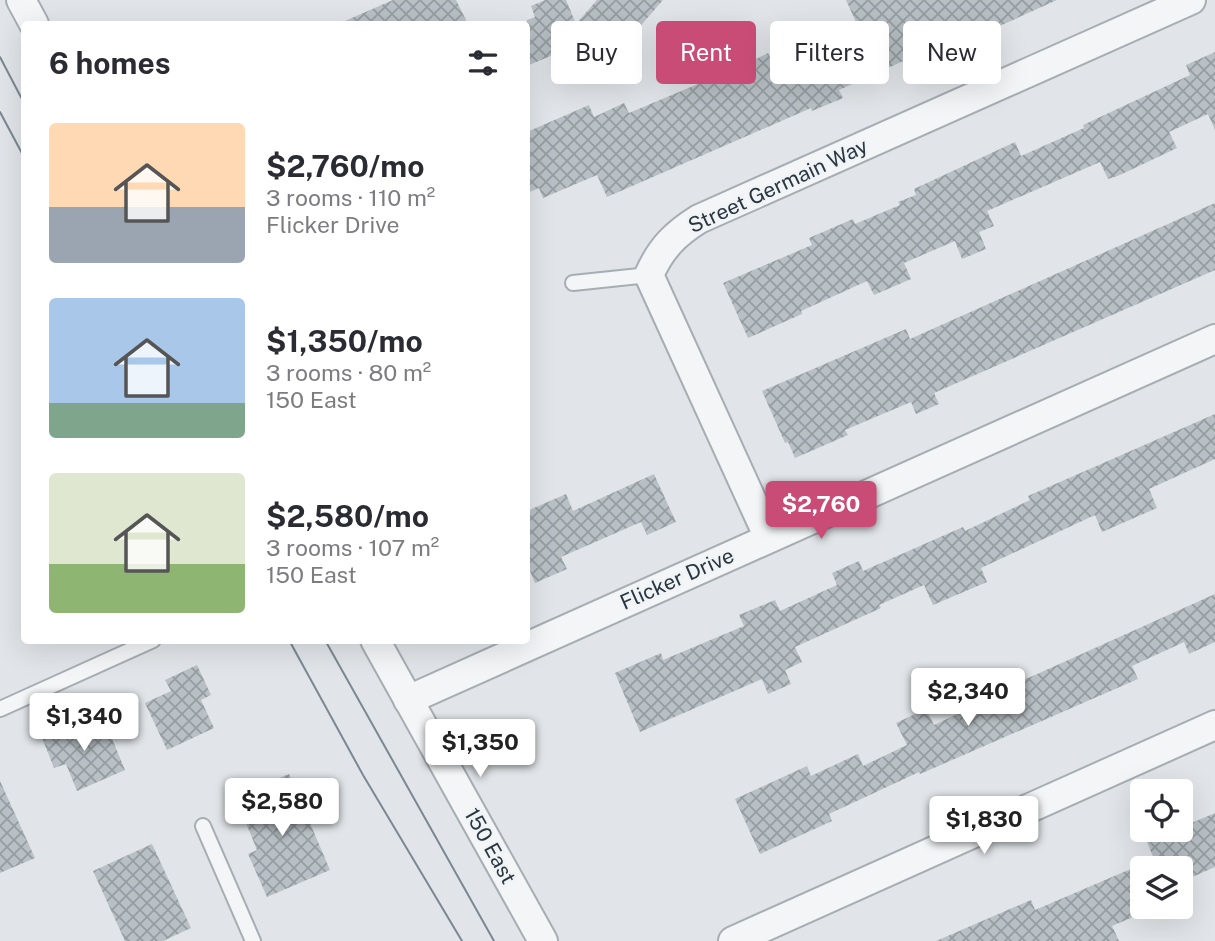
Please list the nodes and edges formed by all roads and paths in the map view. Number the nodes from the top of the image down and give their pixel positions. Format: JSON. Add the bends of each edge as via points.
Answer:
{"nodes":[{"id":1,"x":21,"y":0,"type":"edge"},
{"id":2,"x":1191,"y":0,"type":"edge"},
{"id":3,"x":32,"y":21,"type":"edge"},
{"id":4,"x":649,"y":275,"type":"junction"},
{"id":5,"x":573,"y":283,"type":"dead end"},
{"id":6,"x":1215,"y":340,"type":"edge"},
{"id":7,"x":769,"y":538,"type":"junction"},
{"id":8,"x":144,"y":644,"type":"edge"},
{"id":9,"x":377,"y":644,"type":"edge"},
{"id":10,"x":408,"y":700,"type":"junction"},
{"id":11,"x":0,"y":709,"type":"edge"},
{"id":12,"x":1215,"y":726,"type":"edge"},
{"id":13,"x":203,"y":826,"type":"dead end"},
{"id":14,"x":253,"y":941,"type":"edge"},
{"id":15,"x":543,"y":941,"type":"edge"},
{"id":16,"x":733,"y":941,"type":"edge"}],
"edges":[{"from":1,"to":3,"type":"street"},
{"from":2,"to":4,"type":"street","name":"Street Germain Way","via":[[699,219],[659,251]]},
{"from":4,"to":5,"type":"lane"},
{"from":4,"to":7,"type":"street"},
{"from":6,"to":7,"type":"street","name":"Flicker Drive"},
{"from":7,"to":10,"type":"street","name":"Flicker Drive"},
{"from":8,"to":11,"type":"lane"},
{"from":9,"to":10,"type":"street","name":"150 East"},
{"from":10,"to":15,"type":"street","name":"150 East"},
{"from":12,"to":16,"type":"street"},
{"from":13,"to":14,"type":"lane"}]}
